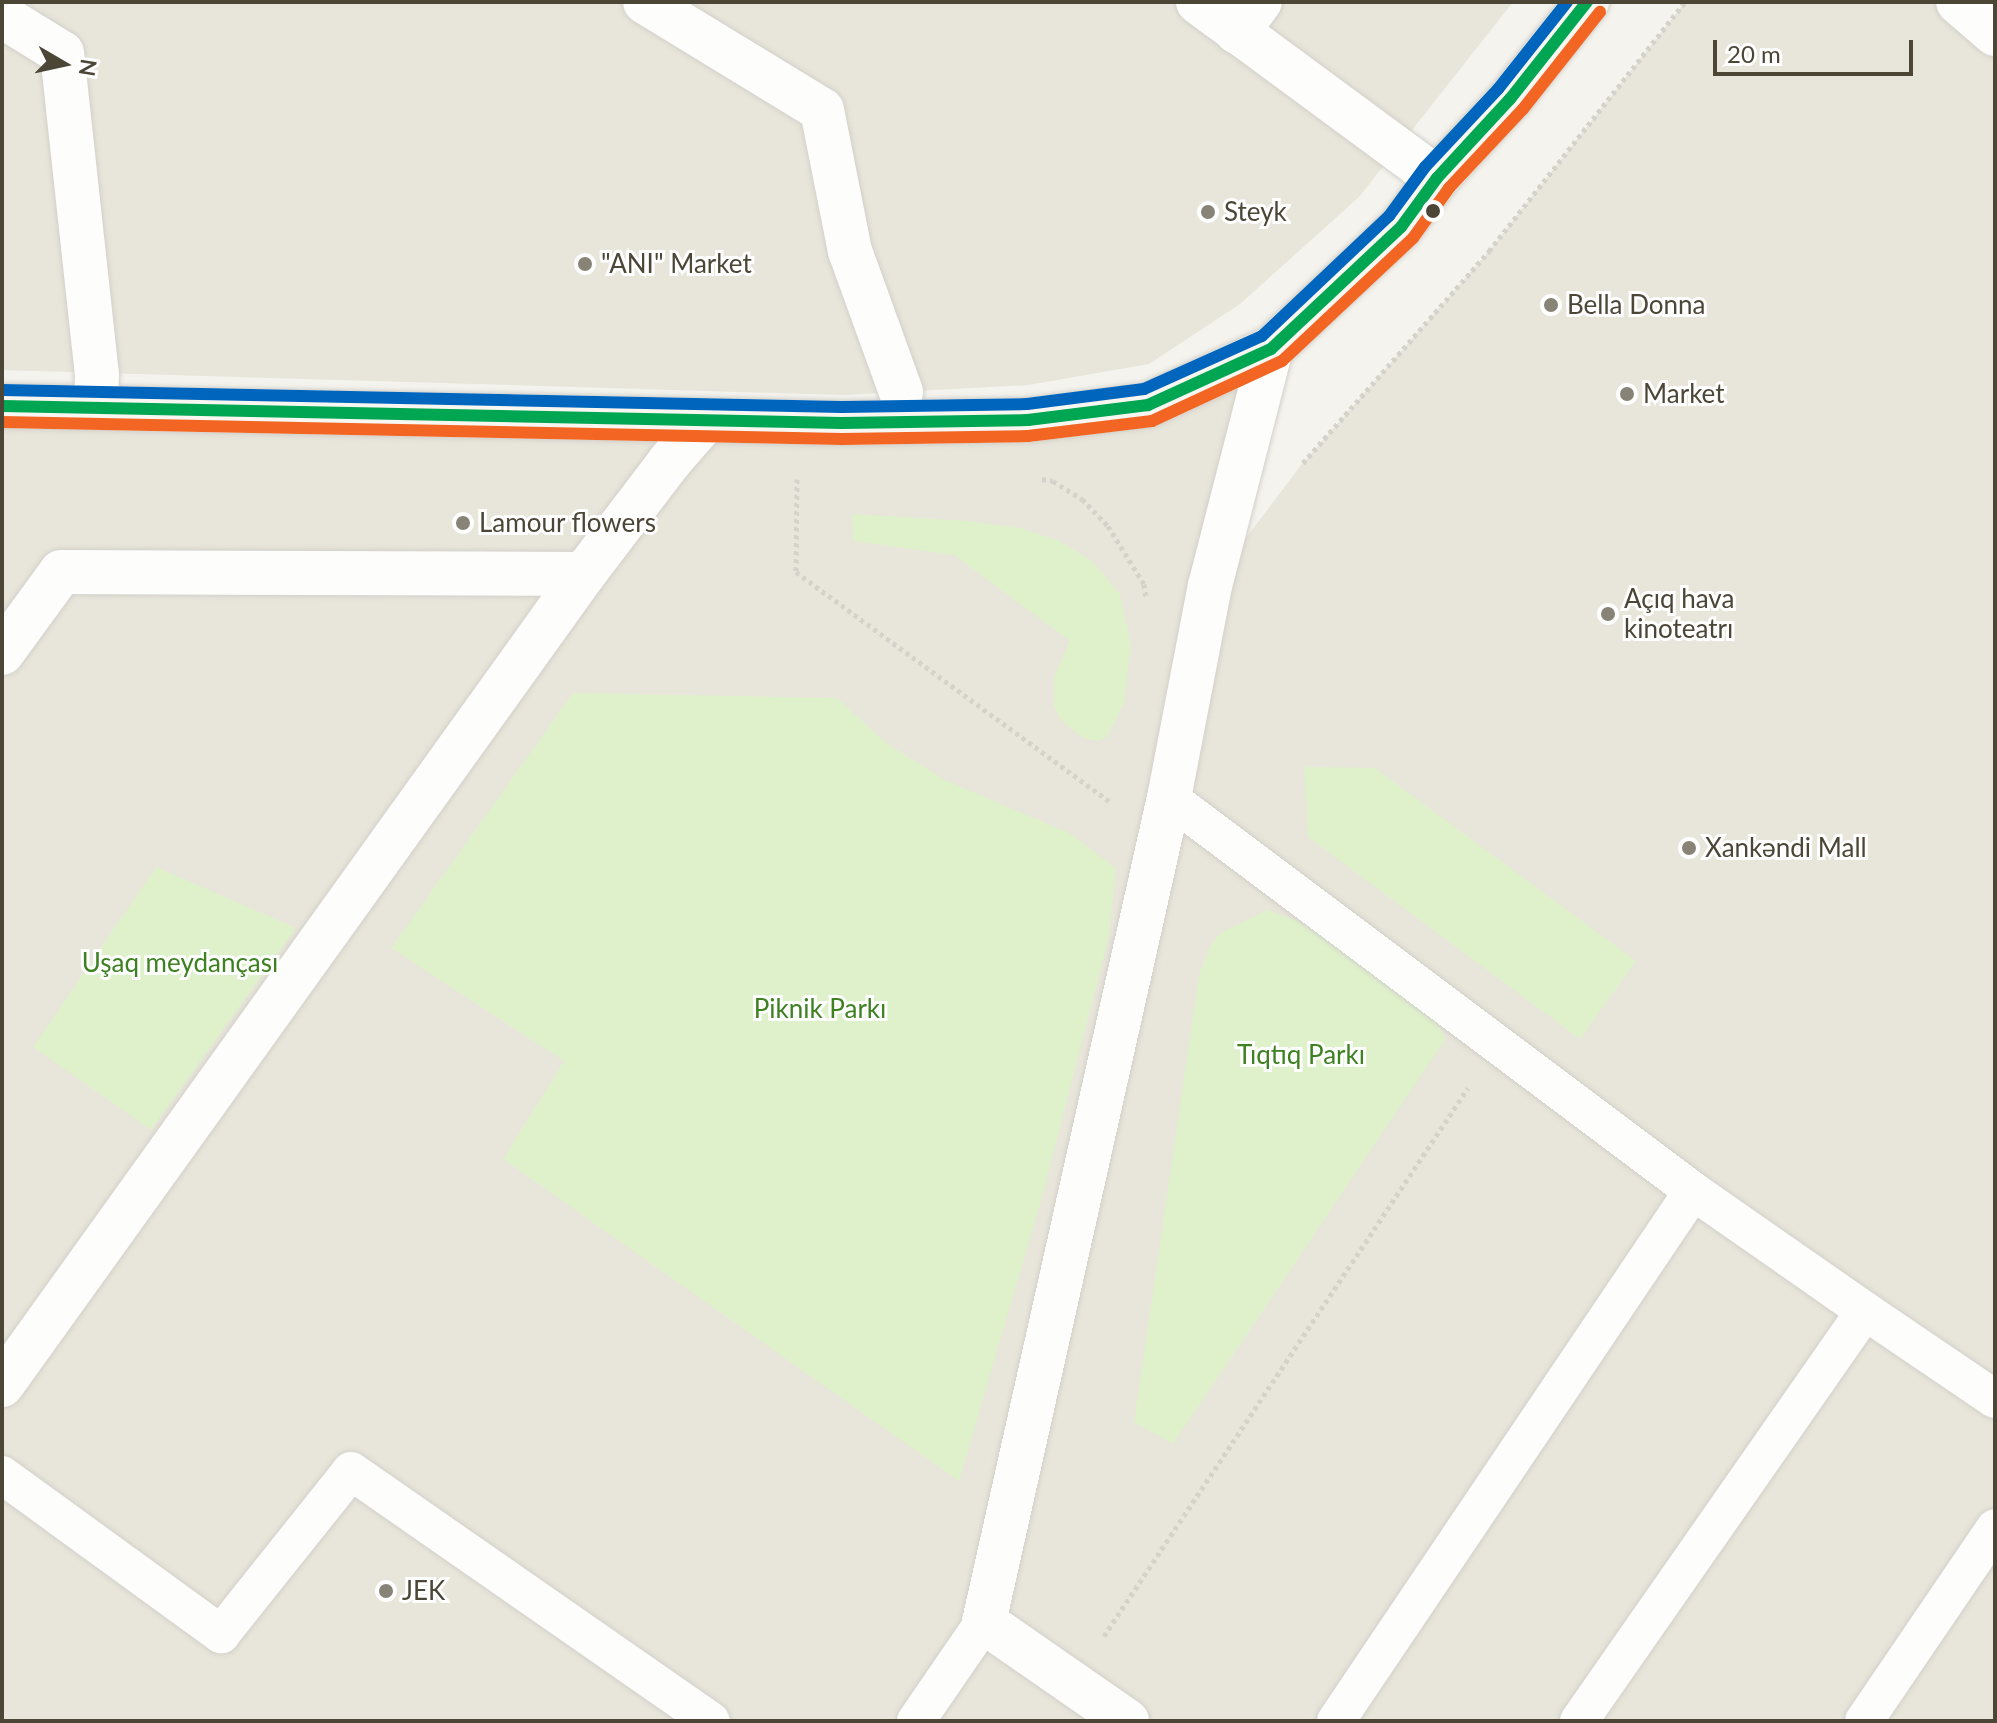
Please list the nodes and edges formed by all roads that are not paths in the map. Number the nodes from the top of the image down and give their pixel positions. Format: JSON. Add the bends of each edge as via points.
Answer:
{"nodes":[{"id":1,"x":645,"y":2,"type":"edge"},
{"id":2,"x":1198,"y":2,"type":"edge"},
{"id":3,"x":1587,"y":2,"type":"edge"},
{"id":4,"x":1958,"y":2,"type":"edge"},
{"id":5,"x":2,"y":16,"type":"edge"},
{"id":6,"x":1248,"y":17,"type":"edge"},
{"id":7,"x":1995,"y":34,"type":"edge"},
{"id":8,"x":1437,"y":178,"type":"junction"},
{"id":9,"x":1271,"y":349,"type":"junction"},
{"id":10,"x":901,"y":392,"type":"dead end"},
{"id":11,"x":2,"y":406,"type":"edge"},
{"id":12,"x":96,"y":406,"type":"junction"},
{"id":13,"x":705,"y":421,"type":"junction"},
{"id":14,"x":584,"y":574,"type":"junction"},
{"id":15,"x":2,"y":653,"type":"edge"},
{"id":16,"x":1169,"y":798,"type":"junction"},
{"id":17,"x":1693,"y":1191,"type":"junction"},
{"id":18,"x":1865,"y":1311,"type":"junction"},
{"id":19,"x":2,"y":1385,"type":"edge"},
{"id":20,"x":1995,"y":1399,"type":"edge"},
{"id":21,"x":2,"y":1475,"type":"edge"},
{"id":22,"x":1995,"y":1528,"type":"edge"},
{"id":23,"x":984,"y":1622,"type":"junction"},
{"id":24,"x":711,"y":1721,"type":"edge"},
{"id":25,"x":916,"y":1721,"type":"edge"},
{"id":26,"x":1127,"y":1721,"type":"edge"},
{"id":27,"x":1336,"y":1721,"type":"edge"},
{"id":28,"x":1579,"y":1721,"type":"edge"},
{"id":29,"x":1864,"y":1721,"type":"edge"}],
"edges":[{"from":1,"to":10,"type":"street","via":[[822,110],[850,251]]},
{"from":2,"to":6,"type":"street"},
{"from":3,"to":8,"type":"street","via":[[1510,99]]},
{"from":4,"to":7,"type":"street"},
{"from":5,"to":12,"type":"street","via":[[62,53],[97,374]]},
{"from":6,"to":8,"type":"street"},
{"from":8,"to":9,"type":"street","via":[[1401,227]]},
{"from":9,"to":13,"type":"street","via":[[1148,405],[1043,419]]},
{"from":9,"to":16,"type":"street","via":[[1210,586]]},
{"from":11,"to":12,"type":"street"},
{"from":12,"to":13,"type":"street"},
{"from":13,"to":14,"type":"street"},
{"from":14,"to":15,"type":"street","via":[[61,572]]},
{"from":14,"to":19,"type":"street"},
{"from":16,"to":17,"type":"lane"},
{"from":16,"to":23,"type":"street"},
{"from":17,"to":18,"type":"lane"},
{"from":17,"to":27,"type":"lane"},
{"from":18,"to":20,"type":"lane"},
{"from":18,"to":28,"type":"lane"},
{"from":21,"to":24,"type":"lane","via":[[221,1634],[351,1471]]},
{"from":22,"to":29,"type":"lane"},
{"from":23,"to":25,"type":"lane"},
{"from":23,"to":26,"type":"street"}]}
